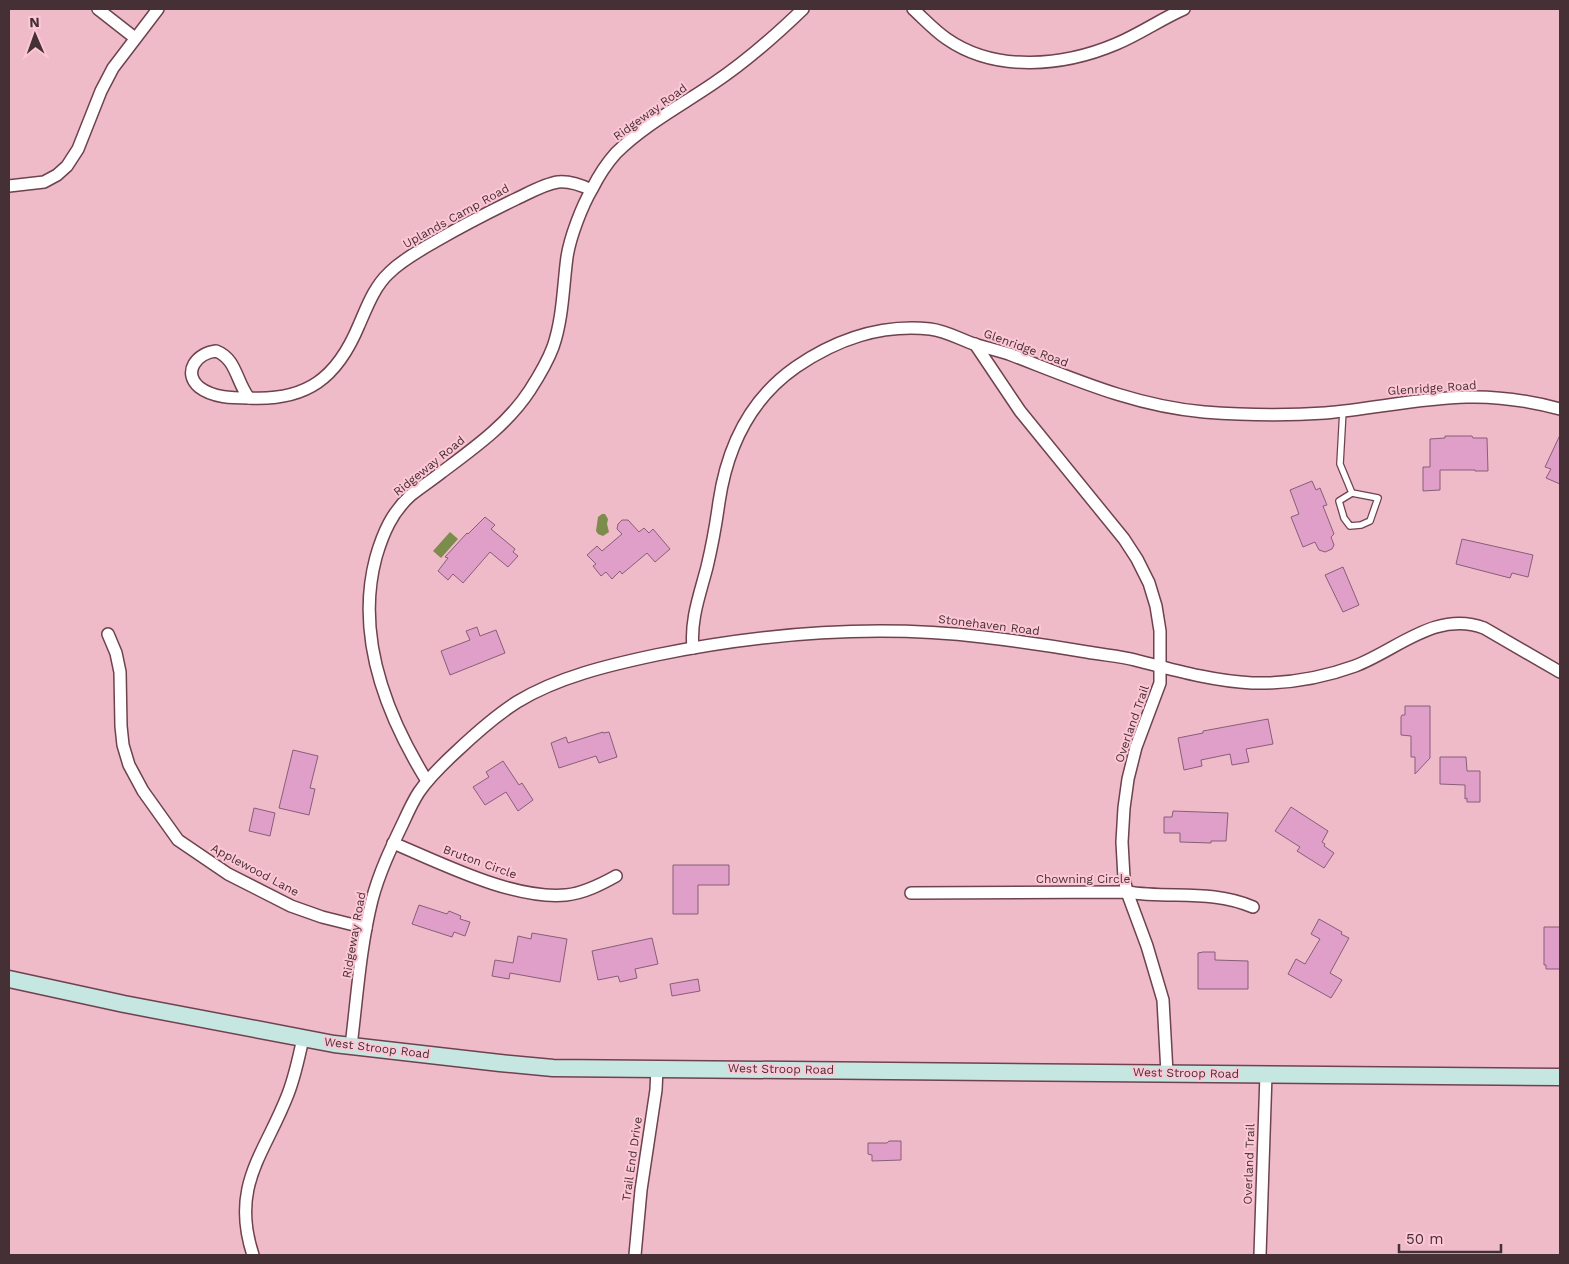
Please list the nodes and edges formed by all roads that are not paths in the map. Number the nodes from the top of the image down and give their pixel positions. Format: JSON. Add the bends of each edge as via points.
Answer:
{"nodes":[{"id":1,"x":98,"y":9,"type":"edge"},
{"id":2,"x":158,"y":9,"type":"edge"},
{"id":3,"x":803,"y":9,"type":"edge"},
{"id":4,"x":913,"y":9,"type":"edge"},
{"id":5,"x":1184,"y":9,"type":"edge"},
{"id":6,"x":135,"y":38,"type":"junction"},
{"id":7,"x":9,"y":186,"type":"edge"},
{"id":8,"x":591,"y":190,"type":"junction"},
{"id":9,"x":975,"y":344,"type":"junction"},
{"id":10,"x":249,"y":398,"type":"junction"},
{"id":11,"x":1560,"y":409,"type":"edge"},
{"id":12,"x":1343,"y":410,"type":"junction"},
{"id":13,"x":1352,"y":493,"type":"junction"},
{"id":14,"x":108,"y":634,"type":"dead end"},
{"id":15,"x":693,"y":648,"type":"junction"},
{"id":16,"x":1160,"y":668,"type":"junction"},
{"id":17,"x":1560,"y":672,"type":"edge"},
{"id":18,"x":427,"y":781,"type":"junction"},
{"id":19,"x":393,"y":843,"type":"junction"},
{"id":20,"x":616,"y":876,"type":"dead end"},
{"id":21,"x":1127,"y":892,"type":"junction"},
{"id":22,"x":911,"y":893,"type":"dead end"},
{"id":23,"x":1253,"y":907,"type":"dead end"},
{"id":24,"x":366,"y":928,"type":"junction"},
{"id":25,"x":9,"y":980,"type":"edge"},
{"id":26,"x":303,"y":1038,"type":"junction"},
{"id":27,"x":351,"y":1046,"type":"junction"},
{"id":28,"x":657,"y":1068,"type":"junction"},
{"id":29,"x":1167,"y":1073,"type":"junction"},
{"id":30,"x":1266,"y":1074,"type":"junction"},
{"id":31,"x":1560,"y":1076,"type":"edge"},
{"id":32,"x":252,"y":1255,"type":"edge"},
{"id":33,"x":635,"y":1255,"type":"edge"},
{"id":34,"x":1260,"y":1255,"type":"edge"}],
"edges":[{"from":1,"to":6,"type":"street"},
{"from":2,"to":6,"type":"street"},
{"from":3,"to":8,"type":"street","name":"Ridgeway Road","via":[[750,58],[628,143],[614,155]]},
{"from":4,"to":5,"type":"street","via":[[948,40],[968,51],[1012,62],[1067,59],[1100,50]]},
{"from":6,"to":7,"type":"street","via":[[109,75],[82,140],[67,166],[44,182]]},
{"from":8,"to":10,"type":"street","name":"Uplands Camp Road","via":[[563,182],[538,188],[408,257],[379,284],[351,344],[328,374],[314,385],[285,397]]},
{"from":8,"to":18,"type":"street","name":"Ridgeway Road","via":[[572,236],[560,318],[553,347],[543,369],[508,418],[412,494],[390,520],[381,539],[369,597],[374,651],[396,725]]},
{"from":9,"to":12,"type":"street","name":"Glenridge Road","via":[[1079,383],[1157,406],[1244,415]]},
{"from":9,"to":15,"type":"street","name":"Glenridge Road","via":[[931,329],[904,328],[867,333],[836,343],[813,356],[770,389],[739,432],[723,477],[708,564],[693,621]]},
{"from":9,"to":16,"type":"street","name":"Overland Trail","via":[[1020,410],[1124,539],[1137,560],[1156,606]]},
{"from":10,"to":10,"type":"street","name":"Uplands Camp Road","via":[[226,398],[210,393],[194,379],[194,363],[208,352],[223,354],[230,360],[242,390]]},
{"from":11,"to":12,"type":"street","name":"Glenridge Road","via":[[1505,399],[1469,397]]},
{"from":12,"to":13,"type":"lane","via":[[1340,464]]},
{"from":13,"to":13,"type":"lane","via":[[1339,502],[1344,518],[1350,526],[1370,521],[1378,498]]},
{"from":14,"to":24,"type":"street","name":"Applewood Lane","via":[[120,672],[120,726],[129,765],[143,791],[178,840],[228,874],[291,906]]},
{"from":15,"to":16,"type":"street","name":"Stonehaven Road","via":[[827,631],[937,632],[1051,646],[1134,660]]},
{"from":15,"to":18,"type":"street","name":"Stonehaven Road","via":[[580,674],[515,703],[490,721]]},
{"from":16,"to":17,"type":"street","name":"Stonehaven Road","via":[[1248,683],[1303,680],[1359,664],[1440,624],[1458,622],[1484,628]]},
{"from":16,"to":21,"type":"street","name":"Overland Trail","via":[[1160,683],[1128,779],[1122,842]]},
{"from":18,"to":19,"type":"street","name":"Ridgeway Road"},
{"from":19,"to":20,"type":"street","name":"Bruton Circle","via":[[492,883],[546,895],[584,891]]},
{"from":19,"to":24,"type":"street","name":"Ridgeway Road","via":[[372,898]]},
{"from":21,"to":22,"type":"street","name":"Chowning Circle"},
{"from":21,"to":23,"type":"street","name":"Chowning Circle","via":[[1219,896]]},
{"from":21,"to":29,"type":"street","name":"Overland Trail","via":[[1163,1000]]},
{"from":24,"to":27,"type":"street","name":"Ridgeway Road"},
{"from":25,"to":26,"type":"main road","name":"West Stroop Road"},
{"from":26,"to":27,"type":"main road","name":"West Stroop Road"},
{"from":26,"to":32,"type":"street","via":[[288,1095],[248,1185],[246,1224]]},
{"from":27,"to":28,"type":"main road","name":"West Stroop Road","via":[[553,1068]]},
{"from":28,"to":29,"type":"main road","name":"West Stroop Road"},
{"from":28,"to":33,"type":"street","name":"Trail End Drive"},
{"from":29,"to":30,"type":"main road","name":"West Stroop Road"},
{"from":30,"to":31,"type":"main road","name":"West Stroop Road"},
{"from":30,"to":34,"type":"street","name":"Overland Trail"}]}
